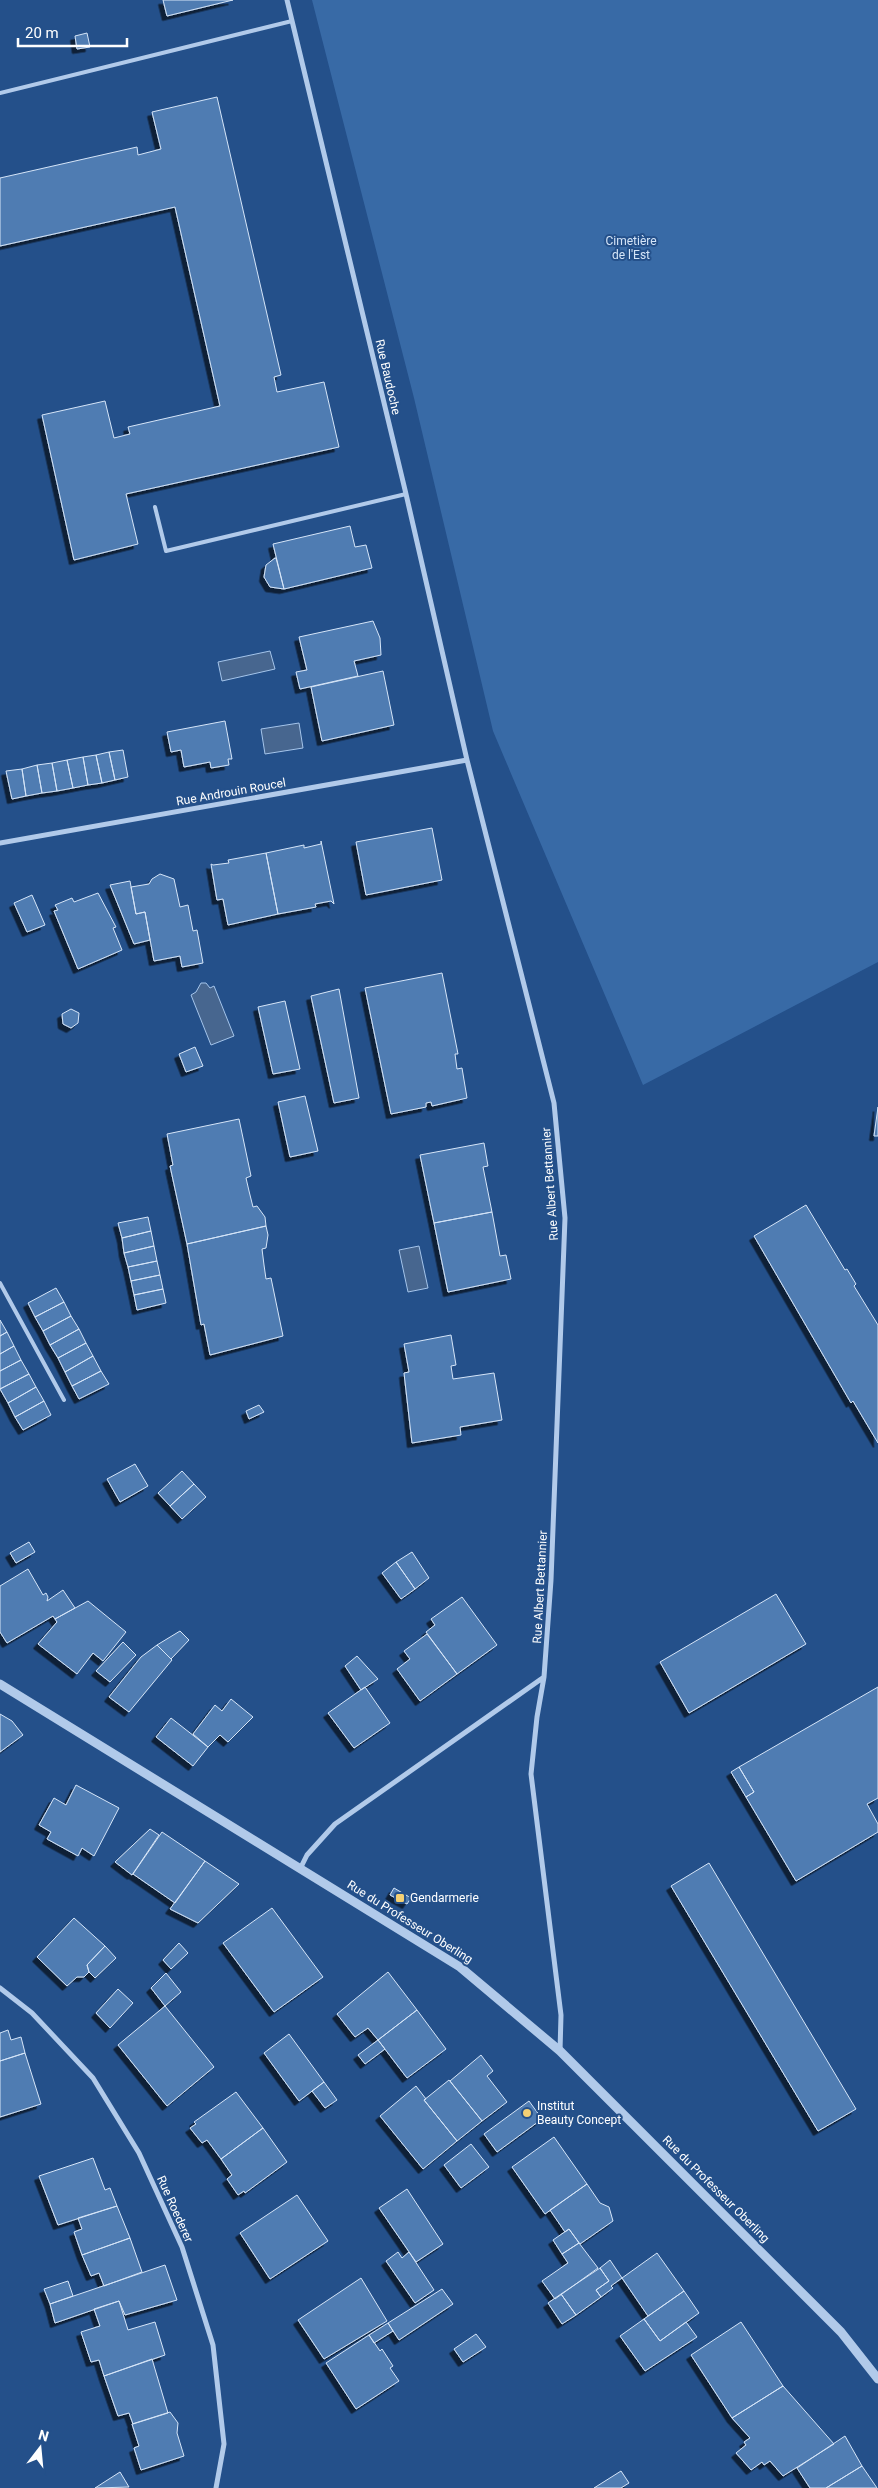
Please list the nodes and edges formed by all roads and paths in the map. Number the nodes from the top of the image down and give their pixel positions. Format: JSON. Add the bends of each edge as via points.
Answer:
{"nodes":[{"id":1,"x":287,"y":0,"type":"edge"},
{"id":2,"x":292,"y":21,"type":"junction"},
{"id":3,"x":0,"y":93,"type":"edge"},
{"id":4,"x":406,"y":494,"type":"junction"},
{"id":5,"x":155,"y":507,"type":"dead end"},
{"id":6,"x":466,"y":760,"type":"junction"},
{"id":7,"x":0,"y":843,"type":"edge"},
{"id":8,"x":0,"y":1283,"type":"edge"},
{"id":9,"x":64,"y":1400,"type":"dead end"},
{"id":10,"x":544,"y":1677,"type":"junction"},
{"id":11,"x":0,"y":1684,"type":"edge"},
{"id":12,"x":300,"y":1869,"type":"junction"},
{"id":13,"x":0,"y":1988,"type":"edge"},
{"id":14,"x":560,"y":2051,"type":"junction"},
{"id":15,"x":878,"y":2379,"type":"edge"},
{"id":16,"x":216,"y":2488,"type":"edge"}],
"edges":[{"from":1,"to":2,"type":"street","name":"Rue Baudoche"},
{"from":2,"to":3,"type":"lane"},
{"from":2,"to":4,"type":"street","name":"Rue Baudoche"},
{"from":4,"to":5,"type":"lane","via":[[166,551]]},
{"from":4,"to":6,"type":"street","name":"Rue Baudoche"},
{"from":6,"to":7,"type":"street","name":"Rue Androuin Roucel"},
{"from":6,"to":10,"type":"street","name":"Rue Albert Bettannier","via":[[554,1103],[564,1218],[552,1571]]},
{"from":8,"to":9,"type":"lane"},
{"from":10,"to":12,"type":"street","via":[[335,1824],[307,1855]]},
{"from":10,"to":14,"type":"street","name":"Rue Albert Bettannier","via":[[536,1717],[531,1774],[561,2015]]},
{"from":11,"to":12,"type":"street","name":"Rue du Professeur Oberling"},
{"from":12,"to":14,"type":"street","name":"Rue du Professeur Oberling","via":[[460,1967]]},
{"from":13,"to":16,"type":"street","name":"Rue Roederer","via":[[32,2013],[93,2078],[139,2153],[182,2248],[213,2345],[224,2444]]},
{"from":14,"to":15,"type":"street","name":"Rue du Professeur Oberling","via":[[841,2332]]}]}
